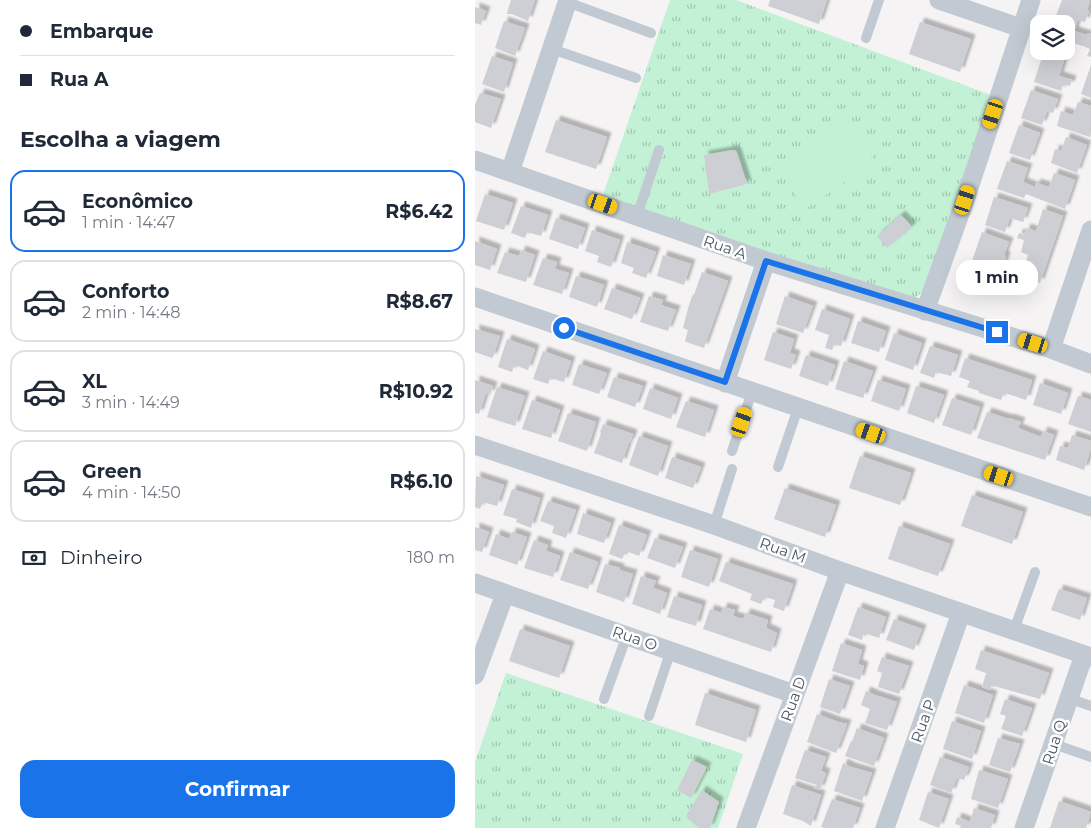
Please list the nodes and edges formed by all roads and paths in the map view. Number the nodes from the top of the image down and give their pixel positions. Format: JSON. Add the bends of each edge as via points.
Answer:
{"nodes":[{"id":1,"x":879,"y":0,"type":"edge"},
{"id":2,"x":939,"y":0,"type":"edge"},
{"id":3,"x":1031,"y":0,"type":"edge"},
{"id":4,"x":568,"y":1,"type":"edge"},
{"id":5,"x":1021,"y":28,"type":"junction"},
{"id":6,"x":651,"y":33,"type":"dead end"},
{"id":7,"x":866,"y":38,"type":"dead end"},
{"id":8,"x":552,"y":49,"type":"junction"},
{"id":9,"x":636,"y":78,"type":"dead end"},
{"id":10,"x":659,"y":150,"type":"dead end"},
{"id":11,"x":475,"y":160,"type":"edge"},
{"id":12,"x":510,"y":172,"type":"junction"},
{"id":13,"x":637,"y":216,"type":"junction"},
{"id":14,"x":1091,"y":230,"type":"edge"},
{"id":15,"x":766,"y":261,"type":"junction"},
{"id":16,"x":475,"y":297,"type":"edge"},
{"id":17,"x":925,"y":310,"type":"junction"},
{"id":18,"x":1051,"y":349,"type":"junction"},
{"id":19,"x":1091,"y":364,"type":"edge"},
{"id":20,"x":725,"y":382,"type":"junction"},
{"id":21,"x":752,"y":392,"type":"junction"},
{"id":22,"x":798,"y":408,"type":"junction"},
{"id":23,"x":475,"y":445,"type":"edge"},
{"id":24,"x":732,"y":451,"type":"dead end"},
{"id":25,"x":778,"y":467,"type":"dead end"},
{"id":26,"x":732,"y":469,"type":"dead end"},
{"id":27,"x":1091,"y":507,"type":"edge"},
{"id":28,"x":714,"y":525,"type":"junction"},
{"id":29,"x":840,"y":571,"type":"junction"},
{"id":30,"x":1035,"y":572,"type":"dead end"},
{"id":31,"x":475,"y":583,"type":"edge"},
{"id":32,"x":505,"y":594,"type":"junction"},
{"id":33,"x":961,"y":613,"type":"junction"},
{"id":34,"x":1014,"y":630,"type":"junction"},
{"id":35,"x":627,"y":635,"type":"junction"},
{"id":36,"x":671,"y":650,"type":"junction"},
{"id":37,"x":1087,"y":656,"type":"edge"},
{"id":38,"x":475,"y":675,"type":"edge"},
{"id":39,"x":794,"y":694,"type":"junction"},
{"id":40,"x":1068,"y":698,"type":"junction"},
{"id":41,"x":604,"y":699,"type":"dead end"},
{"id":42,"x":1091,"y":706,"type":"edge"},
{"id":43,"x":649,"y":716,"type":"dead end"},
{"id":44,"x":1054,"y":744,"type":"junction"},
{"id":45,"x":1091,"y":757,"type":"edge"},
{"id":46,"x":746,"y":828,"type":"edge"},
{"id":47,"x":885,"y":828,"type":"edge"},
{"id":48,"x":1024,"y":828,"type":"edge"}],
"edges":[{"from":1,"to":7,"type":"lane"},
{"from":2,"to":5,"type":"street"},
{"from":3,"to":5,"type":"street"},
{"from":4,"to":6,"type":"lane"},
{"from":4,"to":8,"type":"street"},
{"from":5,"to":17,"type":"street"},
{"from":8,"to":9,"type":"lane"},
{"from":8,"to":12,"type":"street"},
{"from":10,"to":13,"type":"lane"},
{"from":11,"to":12,"type":"street","name":"Rua A"},
{"from":12,"to":13,"type":"street","name":"Rua A"},
{"from":13,"to":15,"type":"street","name":"Rua A"},
{"from":14,"to":18,"type":"street"},
{"from":15,"to":17,"type":"street","name":"Rua A"},
{"from":15,"to":20,"type":"street"},
{"from":16,"to":20,"type":"street"},
{"from":17,"to":18,"type":"street","name":"Rua A"},
{"from":18,"to":19,"type":"street","name":"Rua A"},
{"from":20,"to":21,"type":"street"},
{"from":21,"to":22,"type":"street"},
{"from":21,"to":24,"type":"lane"},
{"from":22,"to":25,"type":"lane"},
{"from":22,"to":27,"type":"street"},
{"from":23,"to":28,"type":"street","name":"Rua M"},
{"from":26,"to":28,"type":"lane"},
{"from":28,"to":29,"type":"street","name":"Rua M"},
{"from":29,"to":33,"type":"street","name":"Rua M"},
{"from":29,"to":39,"type":"street","name":"Rua D"},
{"from":30,"to":34,"type":"lane"},
{"from":31,"to":32,"type":"street","name":"Rua O"},
{"from":32,"to":35,"type":"street","name":"Rua O"},
{"from":32,"to":38,"type":"street"},
{"from":33,"to":34,"type":"street","name":"Rua M"},
{"from":33,"to":47,"type":"street","name":"Rua P"},
{"from":34,"to":37,"type":"street","name":"Rua M"},
{"from":35,"to":36,"type":"street","name":"Rua O"},
{"from":35,"to":41,"type":"lane"},
{"from":36,"to":39,"type":"street","name":"Rua O"},
{"from":36,"to":43,"type":"lane"},
{"from":37,"to":40,"type":"street","name":"Rua Q"},
{"from":39,"to":46,"type":"street","name":"Rua D"},
{"from":40,"to":42,"type":"lane"},
{"from":40,"to":44,"type":"street","name":"Rua Q"},
{"from":44,"to":45,"type":"lane"},
{"from":44,"to":48,"type":"street","name":"Rua Q"}]}
